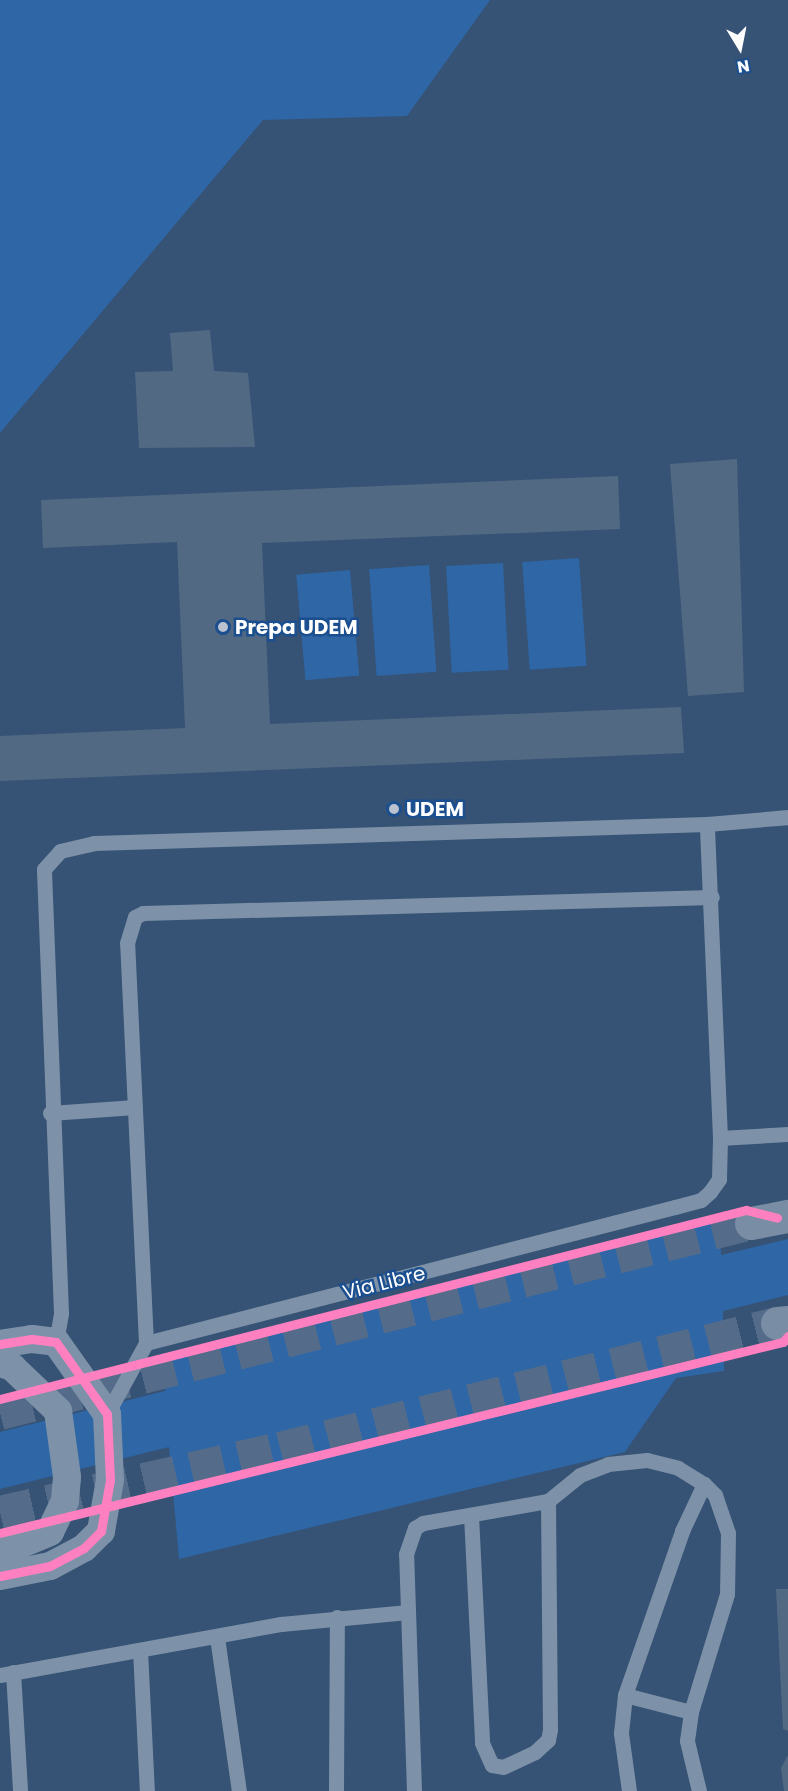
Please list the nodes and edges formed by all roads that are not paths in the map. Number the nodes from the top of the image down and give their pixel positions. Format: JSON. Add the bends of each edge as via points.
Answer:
{"nodes":[{"id":1,"x":788,"y":818,"type":"edge"},
{"id":2,"x":707,"y":825,"type":"junction"},
{"id":3,"x":712,"y":897,"type":"junction"},
{"id":4,"x":135,"y":1107,"type":"junction"},
{"id":5,"x":51,"y":1113,"type":"junction"},
{"id":6,"x":788,"y":1134,"type":"edge"},
{"id":7,"x":720,"y":1138,"type":"junction"},
{"id":8,"x":788,"y":1216,"type":"edge"},
{"id":9,"x":751,"y":1223,"type":"tunnel mouth"},
{"id":10,"x":56,"y":1342,"type":"junction"},
{"id":11,"x":146,"y":1343,"type":"junction"},
{"id":12,"x":0,"y":1344,"type":"edge"},
{"id":13,"x":0,"y":1363,"type":"edge"},
{"id":14,"x":107,"y":1414,"type":"junction"},
{"id":15,"x":704,"y":1484,"type":"junction"},
{"id":16,"x":548,"y":1501,"type":"junction"},
{"id":17,"x":471,"y":1515,"type":"junction"},
{"id":18,"x":0,"y":1553,"type":"edge"},
{"id":19,"x":0,"y":1576,"type":"edge"},
{"id":20,"x":407,"y":1612,"type":"junction"},
{"id":21,"x":337,"y":1617,"type":"junction"},
{"id":22,"x":217,"y":1637,"type":"junction"},
{"id":23,"x":140,"y":1650,"type":"junction"},
{"id":24,"x":7,"y":1674,"type":"edge"},
{"id":25,"x":625,"y":1695,"type":"junction"},
{"id":26,"x":691,"y":1712,"type":"junction"},
{"id":27,"x":20,"y":1791,"type":"edge"},
{"id":28,"x":147,"y":1791,"type":"edge"},
{"id":29,"x":239,"y":1791,"type":"edge"},
{"id":30,"x":336,"y":1791,"type":"edge"},
{"id":31,"x":414,"y":1791,"type":"edge"},
{"id":32,"x":629,"y":1791,"type":"edge"},
{"id":33,"x":699,"y":1791,"type":"edge"}],
"edges":[{"from":1,"to":2,"type":"lane"},
{"from":2,"to":3,"type":"lane"},
{"from":2,"to":5,"type":"lane","via":[[94,843],[60,851],[44,869]]},
{"from":3,"to":4,"type":"lane","via":[[142,913],[129,924],[126,943]]},
{"from":3,"to":7,"type":"lane"},
{"from":4,"to":5,"type":"lane"},
{"from":4,"to":11,"type":"lane"},
{"from":5,"to":10,"type":"lane","via":[[61,1314]]},
{"from":6,"to":7,"type":"lane"},
{"from":7,"to":11,"type":"lane","via":[[719,1179],[701,1200]]},
{"from":8,"to":9,"type":"main road"},
{"from":10,"to":12,"type":"street","via":[[32,1339]]},
{"from":10,"to":14,"type":"street"},
{"from":11,"to":14,"type":"lane"},
{"from":13,"to":18,"type":"street","via":[[12,1367],[58,1411],[67,1477],[65,1501],[50,1532]]},
{"from":14,"to":19,"type":"street","via":[[110,1480],[100,1531],[84,1548],[50,1566]]},
{"from":15,"to":16,"type":"lane","via":[[678,1468],[647,1460],[608,1464],[580,1474]]},
{"from":15,"to":25,"type":"lane","via":[[682,1531]]},
{"from":15,"to":26,"type":"lane","via":[[718,1503],[728,1533],[727,1594]]},
{"from":16,"to":17,"type":"lane"},
{"from":16,"to":17,"type":"lane","via":[[550,1730],[548,1740],[535,1752],[503,1767],[492,1765],[482,1743]]},
{"from":17,"to":20,"type":"lane","via":[[415,1528],[406,1554]]},
{"from":20,"to":21,"type":"lane"},
{"from":20,"to":31,"type":"lane"},
{"from":21,"to":22,"type":"lane"},
{"from":21,"to":30,"type":"lane"},
{"from":22,"to":23,"type":"lane"},
{"from":22,"to":29,"type":"lane"},
{"from":23,"to":24,"type":"lane"},
{"from":23,"to":28,"type":"lane"},
{"from":24,"to":27,"type":"lane"},
{"from":25,"to":26,"type":"lane"},
{"from":25,"to":32,"type":"lane","via":[[621,1733]]},
{"from":26,"to":33,"type":"lane","via":[[687,1741]]}]}
